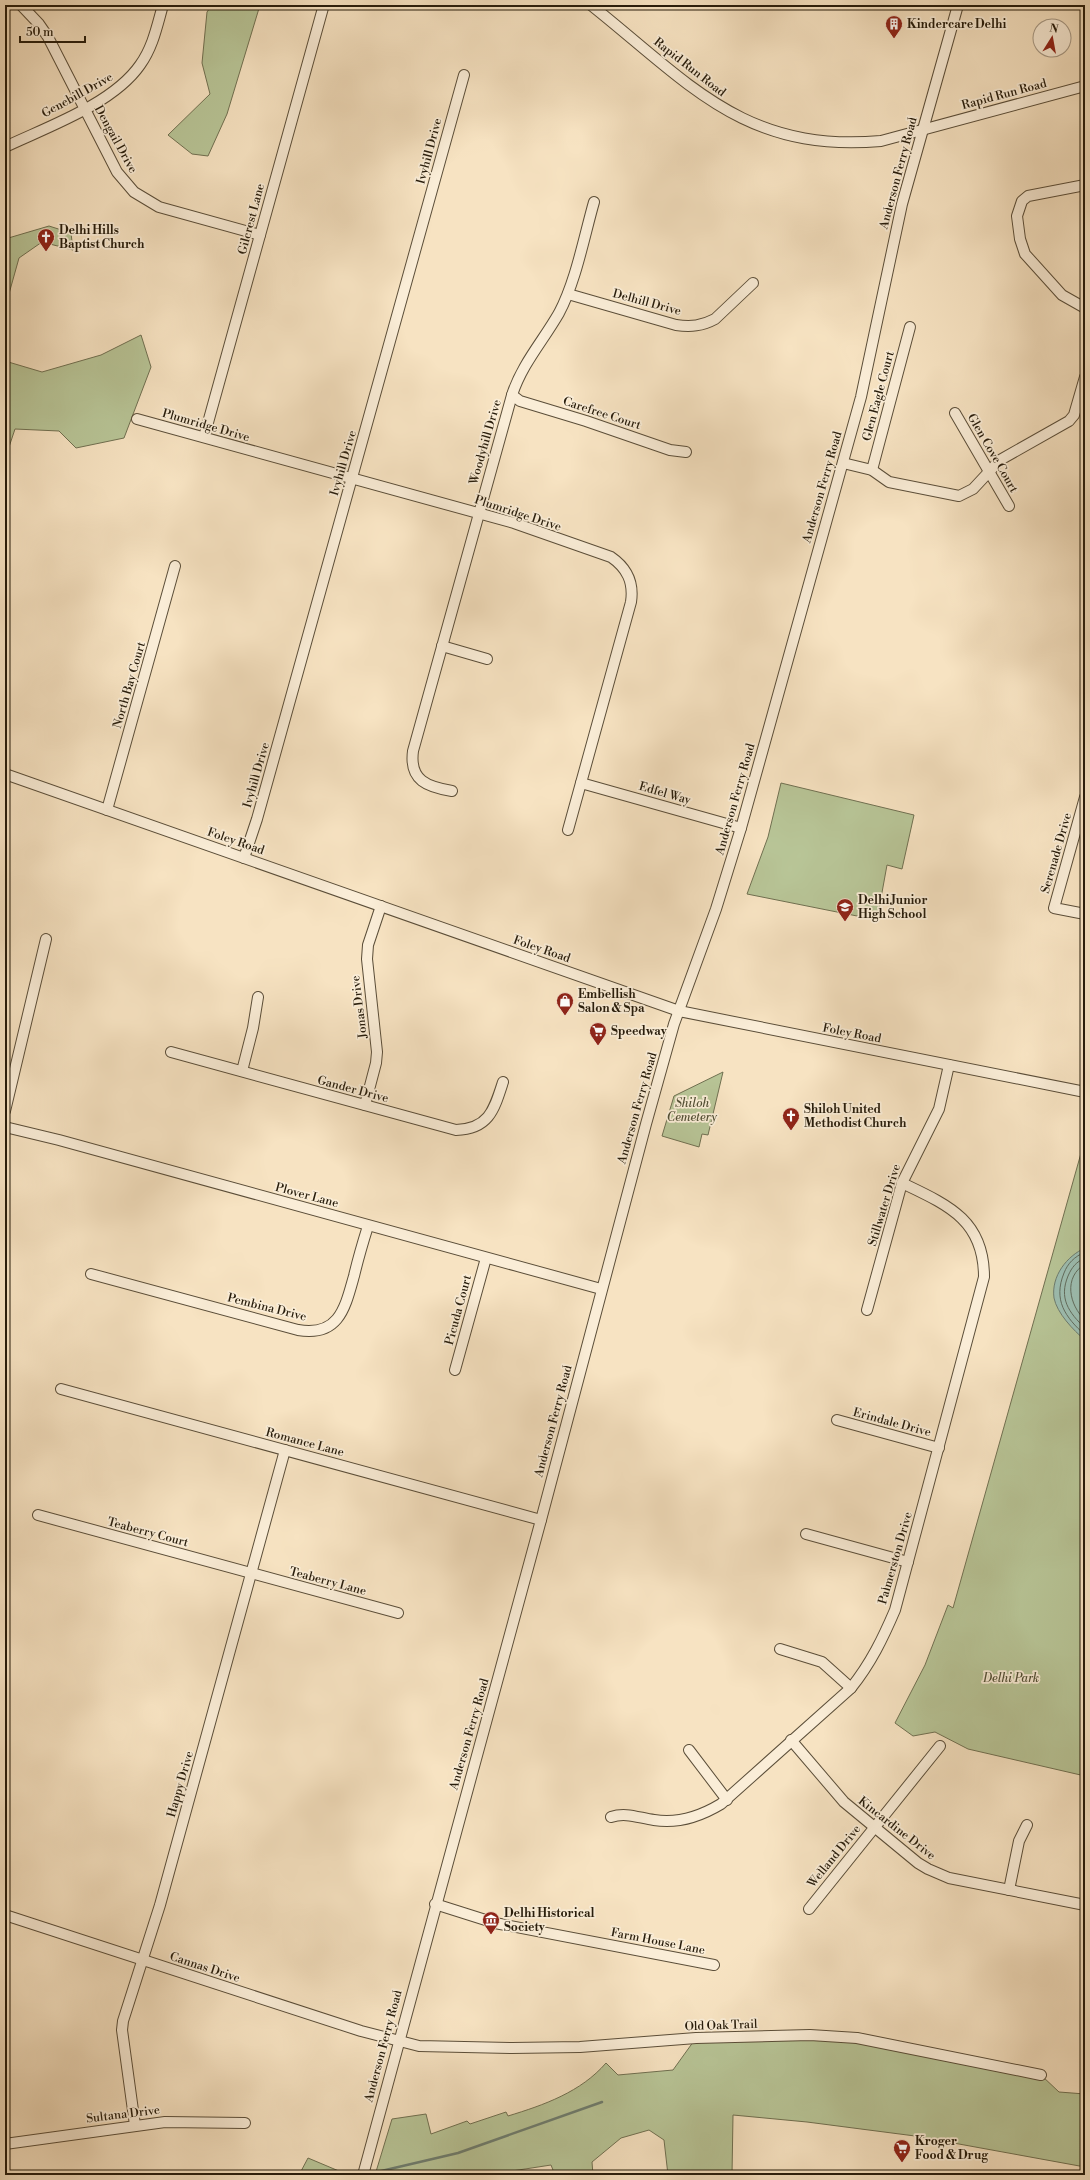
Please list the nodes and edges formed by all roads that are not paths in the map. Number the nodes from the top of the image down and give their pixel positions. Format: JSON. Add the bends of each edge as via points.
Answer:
{"nodes":[{"id":1,"x":20,"y":5,"type":"edge"},
{"id":2,"x":163,"y":5,"type":"edge"},
{"id":3,"x":591,"y":5,"type":"edge"},
{"id":4,"x":958,"y":5,"type":"edge"},
{"id":5,"x":323,"y":8,"type":"dead end"},
{"id":6,"x":464,"y":75,"type":"dead end"},
{"id":7,"x":1085,"y":86,"type":"edge"},
{"id":8,"x":84,"y":108,"type":"junction"},
{"id":9,"x":923,"y":130,"type":"junction"},
{"id":10,"x":5,"y":148,"type":"edge"},
{"id":11,"x":1085,"y":184,"type":"edge"},
{"id":12,"x":594,"y":202,"type":"dead end"},
{"id":13,"x":260,"y":235,"type":"junction"},
{"id":14,"x":754,"y":284,"type":"dead end"},
{"id":15,"x":568,"y":294,"type":"junction"},
{"id":16,"x":1085,"y":308,"type":"edge"},
{"id":17,"x":910,"y":327,"type":"dead end"},
{"id":18,"x":1085,"y":377,"type":"edge"},
{"id":19,"x":512,"y":395,"type":"junction"},
{"id":20,"x":955,"y":413,"type":"dead end"},
{"id":21,"x":137,"y":419,"type":"dead end"},
{"id":22,"x":204,"y":437,"type":"junction"},
{"id":23,"x":686,"y":452,"type":"dead end"},
{"id":24,"x":843,"y":463,"type":"junction"},
{"id":25,"x":872,"y":470,"type":"junction"},
{"id":26,"x":988,"y":470,"type":"junction"},
{"id":27,"x":352,"y":479,"type":"junction"},
{"id":28,"x":1009,"y":506,"type":"dead end"},
{"id":29,"x":479,"y":514,"type":"junction"},
{"id":30,"x":175,"y":566,"type":"dead end"},
{"id":31,"x":442,"y":646,"type":"junction"},
{"id":32,"x":488,"y":659,"type":"dead end"},
{"id":33,"x":5,"y":774,"type":"edge"},
{"id":34,"x":581,"y":783,"type":"junction"},
{"id":35,"x":452,"y":791,"type":"dead end"},
{"id":36,"x":1084,"y":802,"type":"edge"},
{"id":37,"x":107,"y":810,"type":"junction"},
{"id":38,"x":741,"y":828,"type":"junction"},
{"id":39,"x":568,"y":830,"type":"dead end"},
{"id":40,"x":244,"y":858,"type":"junction"},
{"id":41,"x":381,"y":906,"type":"junction"},
{"id":42,"x":1085,"y":914,"type":"edge"},
{"id":43,"x":46,"y":939,"type":"dead end"},
{"id":44,"x":258,"y":996,"type":"dead end"},
{"id":45,"x":679,"y":1011,"type":"junction"},
{"id":46,"x":172,"y":1052,"type":"dead end"},
{"id":47,"x":948,"y":1065,"type":"junction"},
{"id":48,"x":242,"y":1072,"type":"junction"},
{"id":49,"x":503,"y":1082,"type":"dead end"},
{"id":50,"x":1085,"y":1092,"type":"edge"},
{"id":51,"x":365,"y":1105,"type":"junction"},
{"id":52,"x":5,"y":1111,"type":"edge"},
{"id":53,"x":5,"y":1128,"type":"edge"},
{"id":54,"x":902,"y":1183,"type":"junction"},
{"id":55,"x":368,"y":1226,"type":"junction"},
{"id":56,"x":486,"y":1258,"type":"junction"},
{"id":57,"x":92,"y":1274,"type":"dead end"},
{"id":58,"x":601,"y":1289,"type":"junction"},
{"id":59,"x":867,"y":1310,"type":"dead end"},
{"id":60,"x":455,"y":1370,"type":"dead end"},
{"id":61,"x":61,"y":1389,"type":"dead end"},
{"id":62,"x":837,"y":1420,"type":"dead end"},
{"id":63,"x":939,"y":1448,"type":"junction"},
{"id":64,"x":285,"y":1450,"type":"junction"},
{"id":65,"x":38,"y":1515,"type":"dead end"},
{"id":66,"x":541,"y":1520,"type":"junction"},
{"id":67,"x":806,"y":1534,"type":"dead end"},
{"id":68,"x":908,"y":1562,"type":"junction"},
{"id":69,"x":252,"y":1574,"type":"junction"},
{"id":70,"x":398,"y":1613,"type":"dead end"},
{"id":71,"x":780,"y":1650,"type":"dead end"},
{"id":72,"x":851,"y":1688,"type":"junction"},
{"id":73,"x":791,"y":1740,"type":"junction"},
{"id":74,"x":940,"y":1746,"type":"dead end"},
{"id":75,"x":689,"y":1750,"type":"dead end"},
{"id":76,"x":727,"y":1800,"type":"junction"},
{"id":77,"x":611,"y":1817,"type":"dead end"},
{"id":78,"x":1027,"y":1824,"type":"dead end"},
{"id":79,"x":874,"y":1827,"type":"junction"},
{"id":80,"x":1009,"y":1890,"type":"junction"},
{"id":81,"x":435,"y":1904,"type":"junction"},
{"id":82,"x":1085,"y":1905,"type":"edge"},
{"id":83,"x":809,"y":1909,"type":"dead end"},
{"id":84,"x":5,"y":1915,"type":"edge"},
{"id":85,"x":143,"y":1960,"type":"junction"},
{"id":86,"x":714,"y":1965,"type":"dead end"},
{"id":87,"x":398,"y":2041,"type":"junction"},
{"id":88,"x":1041,"y":2075,"type":"dead end"},
{"id":89,"x":245,"y":2123,"type":"dead end"},
{"id":90,"x":135,"y":2125,"type":"junction"},
{"id":91,"x":5,"y":2144,"type":"edge"},
{"id":92,"x":362,"y":2175,"type":"edge"}],
"edges":[{"from":1,"to":8,"type":"street","name":"Dengail Drive","via":[[48,37]]},
{"from":2,"to":8,"type":"street","name":"Genebill Drive","via":[[155,35],[141,64],[123,86]]},
{"from":3,"to":9,"type":"street","name":"Rapid Run Road","via":[[698,92],[730,114],[756,125],[794,138],[834,143],[881,141]]},
{"from":4,"to":9,"type":"street","name":"Anderson Ferry Road"},
{"from":5,"to":13,"type":"street","name":"Gilcrest Lane"},
{"from":6,"to":27,"type":"street","name":"Ivyhill Drive"},
{"from":7,"to":9,"type":"street","name":"Rapid Run Road"},
{"from":8,"to":10,"type":"street","name":"Genebill Drive"},
{"from":8,"to":13,"type":"street","name":"Dengail Drive","via":[[117,172],[134,192],[159,207]]},
{"from":9,"to":24,"type":"street","name":"Anderson Ferry Road","via":[[897,225],[875,338]]},
{"from":11,"to":16,"type":"street","via":[[1028,196],[1022,201],[1017,216],[1025,254],[1062,295]]},
{"from":12,"to":15,"type":"street","name":"Woodyhill Drive"},
{"from":13,"to":22,"type":"street","name":"Gilcrest Lane"},
{"from":14,"to":15,"type":"street","name":"Delhill Drive","via":[[715,319],[696,326],[676,325]]},
{"from":15,"to":19,"type":"street","name":"Woodyhill Drive","via":[[559,313],[524,366]]},
{"from":17,"to":25,"type":"street","name":"Glen Eagle Court"},
{"from":18,"to":26,"type":"street","via":[[1074,415],[1069,421],[1000,460]]},
{"from":19,"to":23,"type":"street","name":"Carefree Court","via":[[520,401],[670,450]]},
{"from":19,"to":29,"type":"street","name":"Woodyhill Drive"},
{"from":20,"to":26,"type":"street","name":"Glen Cove Court"},
{"from":21,"to":22,"type":"street","name":"Plumridge Drive"},
{"from":22,"to":27,"type":"street","name":"Plumridge Drive"},
{"from":24,"to":25,"type":"street"},
{"from":24,"to":38,"type":"street","name":"Anderson Ferry Road"},
{"from":25,"to":26,"type":"street","via":[[889,482],[959,496],[972,489]]},
{"from":26,"to":28,"type":"street","name":"Glen Cove Court"},
{"from":27,"to":29,"type":"street","name":"Plumridge Drive"},
{"from":27,"to":40,"type":"street","name":"Ivyhill Drive"},
{"from":29,"to":31,"type":"street","name":"Woodyhill Drive"},
{"from":29,"to":34,"type":"street","name":"Plumridge Drive","via":[[611,557],[623,567],[631,582],[631,602]]},
{"from":30,"to":37,"type":"street","name":"North Bay Court"},
{"from":31,"to":32,"type":"street"},
{"from":31,"to":35,"type":"street","name":"Woodyhill Drive","via":[[412,759],[415,771],[425,784]]},
{"from":33,"to":37,"type":"street","name":"Foley Road"},
{"from":34,"to":38,"type":"street","name":"Edfel Way"},
{"from":34,"to":39,"type":"street","name":"Plumridge Drive"},
{"from":36,"to":42,"type":"street","name":"Serenade Drive","via":[[1054,908]]},
{"from":37,"to":40,"type":"street","name":"Foley Road"},
{"from":38,"to":45,"type":"street","name":"Anderson Ferry Road","via":[[716,909]]},
{"from":40,"to":41,"type":"street","name":"Foley Road"},
{"from":41,"to":45,"type":"street","name":"Foley Road"},
{"from":41,"to":51,"type":"street","name":"Jonas Drive","via":[[368,945],[367,959],[377,1052]]},
{"from":43,"to":52,"type":"street"},
{"from":44,"to":48,"type":"street"},
{"from":45,"to":47,"type":"street","name":"Foley Road"},
{"from":45,"to":58,"type":"street","name":"Anderson Ferry Road"},
{"from":46,"to":48,"type":"street","name":"Gander Drive"},
{"from":47,"to":50,"type":"street","name":"Foley Road"},
{"from":47,"to":54,"type":"street","name":"Stillwater Drive","via":[[939,1109]]},
{"from":48,"to":51,"type":"street","name":"Gander Drive"},
{"from":49,"to":51,"type":"street","name":"Gander Drive","via":[[491,1114],[479,1125],[464,1130]]},
{"from":53,"to":55,"type":"street","name":"Plover Lane","via":[[67,1142]]},
{"from":54,"to":59,"type":"street","name":"Stillwater Drive"},
{"from":54,"to":63,"type":"street","name":"Palmerston Drive","via":[[958,1213],[970,1226],[978,1242],[984,1265],[982,1289]]},
{"from":55,"to":56,"type":"street","name":"Plover Lane"},
{"from":55,"to":57,"type":"street","name":"Pembina Drive","via":[[345,1307],[333,1323],[314,1331],[298,1330]]},
{"from":56,"to":58,"type":"street","name":"Plover Lane"},
{"from":56,"to":60,"type":"street","name":"Picuda Court"},
{"from":58,"to":66,"type":"street","name":"Anderson Ferry Road"},
{"from":61,"to":64,"type":"street","name":"Romance Lane"},
{"from":62,"to":63,"type":"street","name":"Erindale Drive"},
{"from":63,"to":68,"type":"street","name":"Palmerston Drive"},
{"from":64,"to":66,"type":"street","name":"Romance Lane"},
{"from":64,"to":69,"type":"street","name":"Happy Drive"},
{"from":65,"to":69,"type":"street","name":"Teaberry Court"},
{"from":66,"to":81,"type":"street","name":"Anderson Ferry Road"},
{"from":67,"to":68,"type":"street"},
{"from":68,"to":72,"type":"street","name":"Palmerston Drive","via":[[882,1641],[864,1672]]},
{"from":69,"to":70,"type":"street","name":"Teaberry Lane"},
{"from":69,"to":85,"type":"street","name":"Happy Drive"},
{"from":71,"to":72,"type":"street","via":[[822,1662]]},
{"from":72,"to":73,"type":"street","name":"Palmerston Drive"},
{"from":73,"to":76,"type":"street","name":"Palmerston Drive"},
{"from":73,"to":79,"type":"street","name":"Kincardine Drive","via":[[830,1787]]},
{"from":74,"to":79,"type":"street","name":"Welland Drive"},
{"from":75,"to":76,"type":"street"},
{"from":76,"to":77,"type":"street","name":"Palmerston Drive","via":[[709,1811],[683,1820],[655,1820],[620,1814]]},
{"from":78,"to":80,"type":"street","via":[[1019,1841]]},
{"from":79,"to":80,"type":"street","name":"Kincardine Drive","via":[[918,1863],[938,1874]]},
{"from":79,"to":83,"type":"street","name":"Welland Drive"},
{"from":80,"to":82,"type":"street","name":"Kincardine Drive"},
{"from":81,"to":86,"type":"street","name":"Farm House Lane","via":[[495,1923]]},
{"from":81,"to":87,"type":"street","name":"Anderson Ferry Road"},
{"from":84,"to":85,"type":"street","name":"Cannas Drive"},
{"from":85,"to":87,"type":"street","name":"Cannas Drive"},
{"from":85,"to":90,"type":"street","name":"Happy Drive","via":[[122,2030]]},
{"from":87,"to":88,"type":"street","name":"Old Oak Trail","via":[[419,2046],[527,2048],[580,2047],[696,2038],[834,2035]]},
{"from":87,"to":92,"type":"street","name":"Anderson Ferry Road"},
{"from":89,"to":90,"type":"street","name":"Sultana Drive","via":[[165,2122]]},
{"from":90,"to":91,"type":"street","name":"Sultana Drive"}]}
